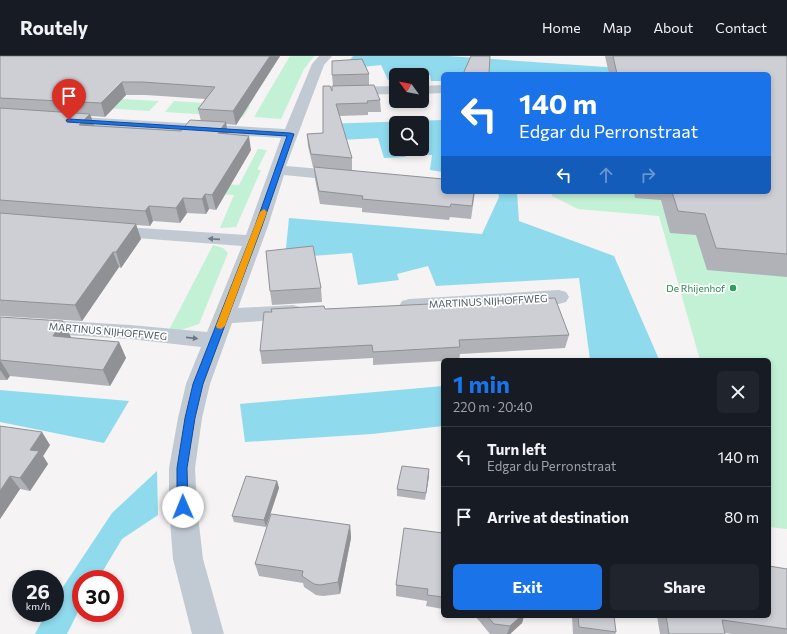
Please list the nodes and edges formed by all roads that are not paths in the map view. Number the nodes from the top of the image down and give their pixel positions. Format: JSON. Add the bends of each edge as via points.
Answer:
{"nodes":[{"id":1,"x":326,"y":56,"type":"edge"},
{"id":2,"x":441,"y":89,"type":"edge"},
{"id":3,"x":389,"y":90,"type":"edge"},
{"id":4,"x":429,"y":90,"type":"edge"},
{"id":5,"x":336,"y":92,"type":"edge"},
{"id":6,"x":46,"y":119,"type":"edge"},
{"id":7,"x":290,"y":134,"type":"junction"},
{"id":8,"x":278,"y":170,"type":"junction"},
{"id":9,"x":357,"y":177,"type":"edge"},
{"id":10,"x":95,"y":230,"type":"edge"},
{"id":11,"x":252,"y":241,"type":"junction"},
{"id":12,"x":559,"y":297,"type":"dead end"},
{"id":13,"x":392,"y":307,"type":"edge"},
{"id":14,"x":312,"y":311,"type":"edge"},
{"id":15,"x":224,"y":316,"type":"junction"},
{"id":16,"x":0,"y":324,"type":"edge"},
{"id":17,"x":215,"y":341,"type":"junction"},
{"id":18,"x":209,"y":634,"type":"edge"}],
"edges":[{"from":1,"to":7,"type":"street","via":[[318,64],[314,92]]},
{"from":2,"to":4,"type":"street"},
{"from":3,"to":5,"type":"street"},
{"from":6,"to":7,"type":"street"},
{"from":7,"to":8,"type":"street"},
{"from":8,"to":9,"type":"street"},
{"from":8,"to":11,"type":"street"},
{"from":11,"to":10,"type":"street","one_way":true},
{"from":11,"to":15,"type":"street"},
{"from":12,"to":13,"type":"street","name":"MARTINUS NIJHOFFWEG"},
{"from":14,"to":15,"type":"street"},
{"from":15,"to":17,"type":"street"},
{"from":16,"to":17,"type":"street","name":"MARTINUS NIJHOFFWEG","one_way":true,"via":[[130,332]]},
{"from":17,"to":18,"type":"street","via":[[198,384],[182,468],[188,559]]}]}
